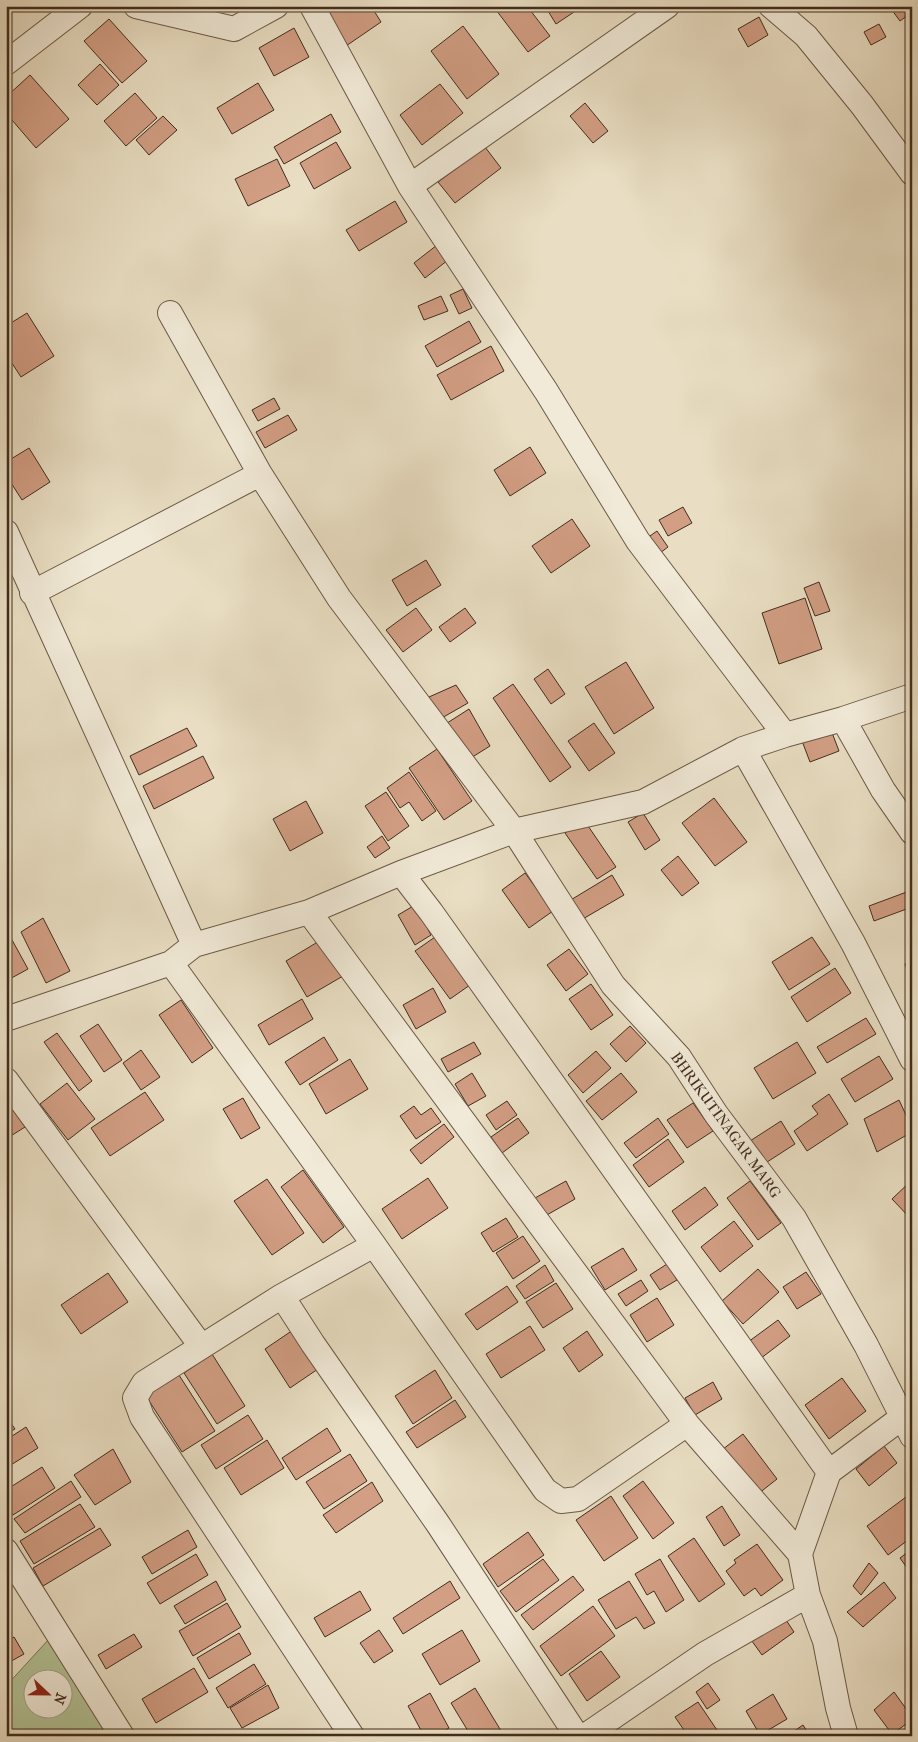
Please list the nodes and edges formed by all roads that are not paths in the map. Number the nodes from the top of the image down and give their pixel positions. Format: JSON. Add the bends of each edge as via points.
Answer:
{"nodes":[{"id":1,"x":80,"y":6,"type":"edge"},
{"id":2,"x":136,"y":6,"type":"edge"},
{"id":3,"x":276,"y":6,"type":"edge"},
{"id":4,"x":312,"y":6,"type":"edge"},
{"id":5,"x":667,"y":6,"type":"edge"},
{"id":6,"x":771,"y":6,"type":"edge"},
{"id":7,"x":7,"y":62,"type":"edge"},
{"id":8,"x":912,"y":173,"type":"edge"},
{"id":9,"x":410,"y":186,"type":"junction"},
{"id":10,"x":170,"y":313,"type":"dead end"},
{"id":11,"x":260,"y":474,"type":"junction"},
{"id":12,"x":6,"y":532,"type":"edge"},
{"id":13,"x":32,"y":593,"type":"junction"},
{"id":14,"x":912,"y":696,"type":"edge"},
{"id":15,"x":843,"y":719,"type":"junction"},
{"id":16,"x":785,"y":735,"type":"junction"},
{"id":17,"x":742,"y":749,"type":"junction"},
{"id":18,"x":514,"y":832,"type":"junction"},
{"id":19,"x":912,"y":832,"type":"edge"},
{"id":20,"x":401,"y":873,"type":"junction"},
{"id":21,"x":309,"y":912,"type":"junction"},
{"id":22,"x":194,"y":944,"type":"junction"},
{"id":23,"x":170,"y":963,"type":"junction"},
{"id":24,"x":6,"y":1018,"type":"edge"},
{"id":25,"x":912,"y":1059,"type":"edge"},
{"id":26,"x":6,"y":1080,"type":"edge"},
{"id":27,"x":374,"y":1245,"type":"junction"},
{"id":28,"x":282,"y":1296,"type":"junction"},
{"id":29,"x":201,"y":1346,"type":"junction"},
{"id":30,"x":909,"y":1421,"type":"edge"},
{"id":31,"x":687,"y":1424,"type":"junction"},
{"id":32,"x":829,"y":1472,"type":"junction"},
{"id":33,"x":6,"y":1551,"type":"edge"},
{"id":34,"x":800,"y":1554,"type":"junction"},
{"id":35,"x":808,"y":1595,"type":"junction"},
{"id":36,"x":122,"y":1736,"type":"edge"},
{"id":37,"x":352,"y":1736,"type":"edge"},
{"id":38,"x":577,"y":1736,"type":"edge"},
{"id":39,"x":585,"y":1736,"type":"edge"},
{"id":40,"x":846,"y":1736,"type":"edge"}],
"edges":[{"from":1,"to":7,"type":"street"},
{"from":2,"to":3,"type":"street","via":[[234,29]]},
{"from":4,"to":9,"type":"street"},
{"from":5,"to":9,"type":"street"},
{"from":6,"to":8,"type":"street","via":[[806,36]]},
{"from":9,"to":16,"type":"street","via":[[546,391],[638,541]]},
{"from":10,"to":11,"type":"street","name":"BHRIKUTINAGAR MARG"},
{"from":11,"to":13,"type":"street"},
{"from":11,"to":18,"type":"street","name":"BHRIKUTINAGAR MARG","via":[[339,598]]},
{"from":12,"to":13,"type":"street"},
{"from":13,"to":22,"type":"street"},
{"from":14,"to":15,"type":"street"},
{"from":15,"to":16,"type":"street"},
{"from":15,"to":19,"type":"street","via":[[883,790]]},
{"from":16,"to":17,"type":"street"},
{"from":17,"to":18,"type":"street","via":[[643,802]]},
{"from":17,"to":25,"type":"street","via":[[853,943]]},
{"from":18,"to":20,"type":"street"},
{"from":18,"to":30,"type":"street","name":"BHRIKUTINAGAR MARG","via":[[613,985],[679,1057],[716,1114],[794,1218]]},
{"from":20,"to":21,"type":"street"},
{"from":20,"to":32,"type":"street"},
{"from":21,"to":22,"type":"street"},
{"from":21,"to":31,"type":"street"},
{"from":22,"to":23,"type":"street"},
{"from":23,"to":24,"type":"street"},
{"from":23,"to":27,"type":"street"},
{"from":26,"to":29,"type":"street"},
{"from":27,"to":28,"type":"street"},
{"from":27,"to":31,"type":"street","via":[[545,1490],[561,1501],[578,1499]]},
{"from":28,"to":29,"type":"street"},
{"from":28,"to":38,"type":"street","via":[[438,1524]]},
{"from":29,"to":37,"type":"street","via":[[144,1383],[135,1398],[137,1405]]},
{"from":30,"to":32,"type":"street"},
{"from":31,"to":34,"type":"street"},
{"from":32,"to":34,"type":"street"},
{"from":33,"to":36,"type":"street"},
{"from":34,"to":35,"type":"street"},
{"from":35,"to":39,"type":"street","via":[[705,1654]]},
{"from":35,"to":40,"type":"street","via":[[825,1641]]}]}
